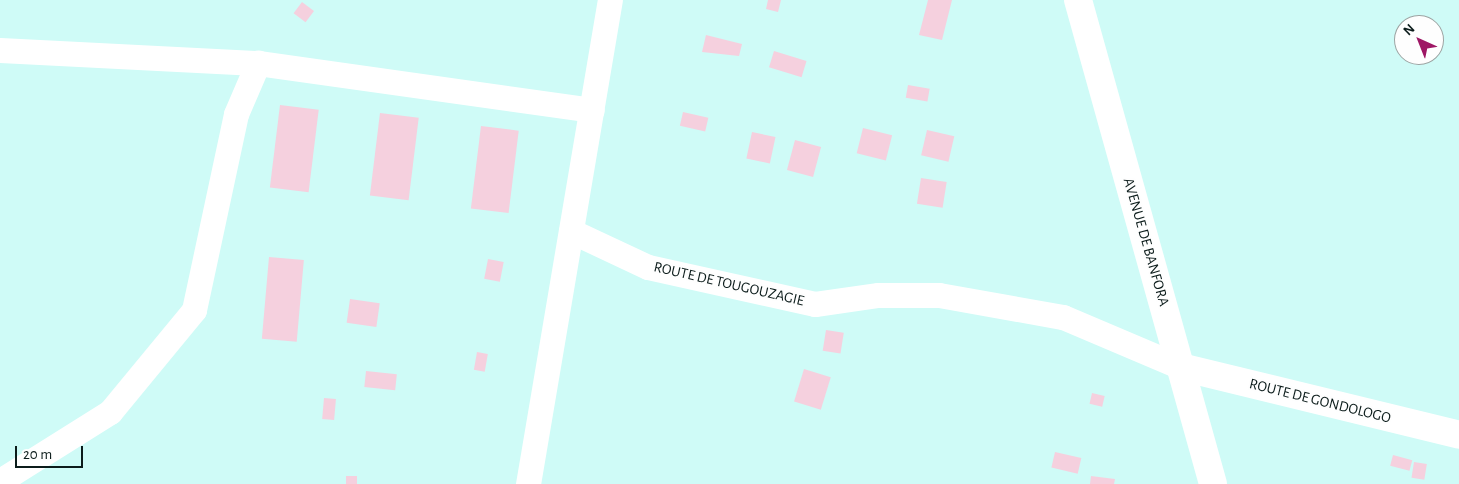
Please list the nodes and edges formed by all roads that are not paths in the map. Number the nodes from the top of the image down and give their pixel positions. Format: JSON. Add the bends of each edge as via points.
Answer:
{"nodes":[{"id":1,"x":610,"y":0,"type":"edge"},
{"id":2,"x":1078,"y":0,"type":"edge"},
{"id":3,"x":0,"y":50,"type":"edge"},
{"id":4,"x":258,"y":63,"type":"junction"},
{"id":5,"x":592,"y":110,"type":"junction"},
{"id":6,"x":571,"y":232,"type":"junction"},
{"id":7,"x":1181,"y":367,"type":"junction"},
{"id":8,"x":1459,"y":435,"type":"edge"},
{"id":9,"x":0,"y":481,"type":"edge"},
{"id":10,"x":528,"y":484,"type":"edge"},
{"id":11,"x":1213,"y":484,"type":"edge"}],
"edges":[{"from":1,"to":5,"type":"street"},
{"from":2,"to":7,"type":"main road","name":"AVENUE DE BANFORA"},
{"from":3,"to":4,"type":"street"},
{"from":4,"to":5,"type":"street"},
{"from":4,"to":9,"type":"street","via":[[236,114],[194,310],[110,412]]},
{"from":5,"to":6,"type":"street"},
{"from":6,"to":7,"type":"street","name":"ROUTE DE TOUGOUZAGIE","via":[[648,267],[815,304],[878,294],[939,295],[1063,317]]},
{"from":6,"to":10,"type":"street"},
{"from":7,"to":8,"type":"main road","name":"ROUTE DE GONDOLOGO"},
{"from":7,"to":11,"type":"main road","name":"AVENUE DE BANFORA"}]}
